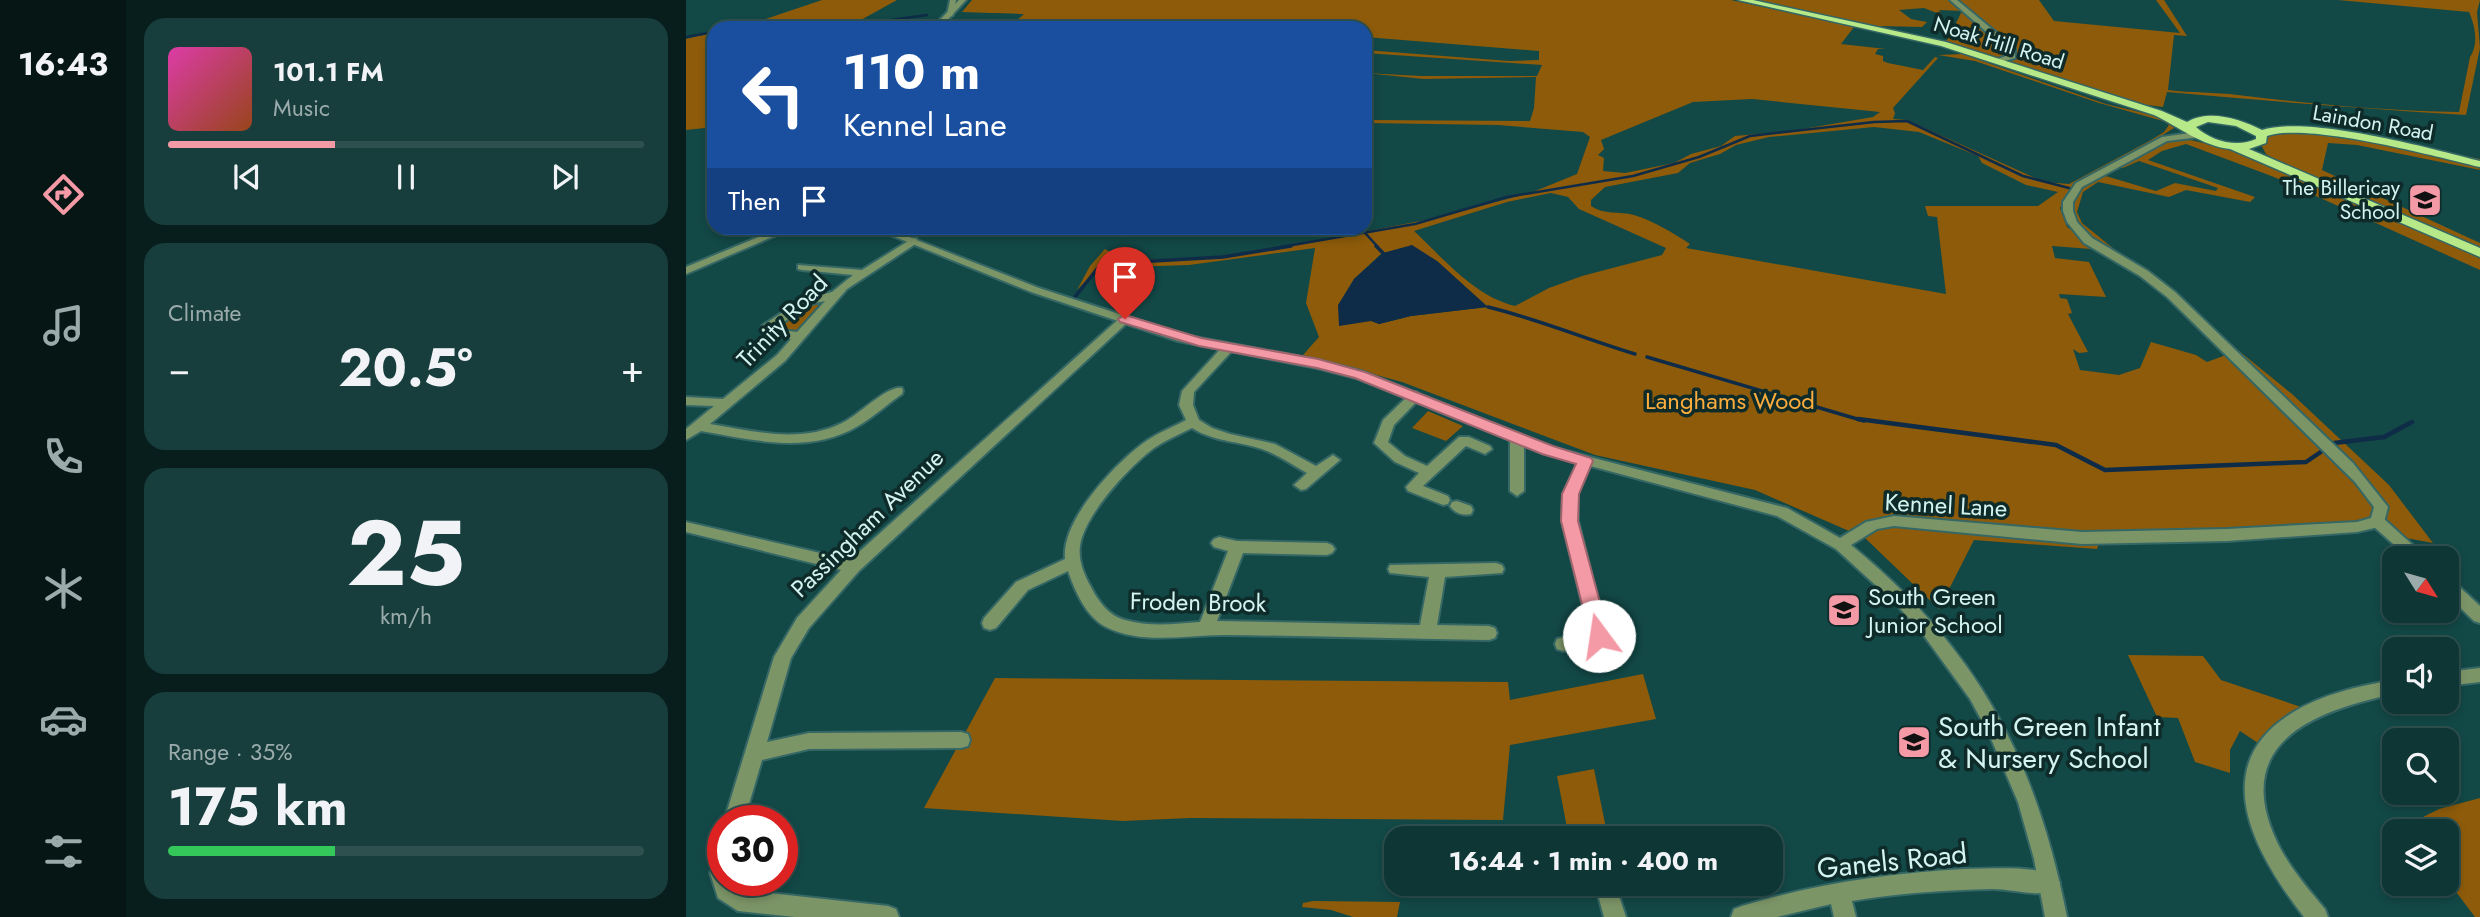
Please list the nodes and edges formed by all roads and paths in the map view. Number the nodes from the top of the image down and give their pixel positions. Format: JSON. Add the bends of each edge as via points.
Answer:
{"nodes":[{"id":1,"x":953,"y":0,"type":"edge"},
{"id":2,"x":963,"y":0,"type":"edge"},
{"id":3,"x":1742,"y":0,"type":"edge"},
{"id":4,"x":1953,"y":0,"type":"edge"},
{"id":5,"x":950,"y":15,"type":"junction"},
{"id":6,"x":944,"y":21,"type":"edge"},
{"id":7,"x":2001,"y":61,"type":"junction"},
{"id":8,"x":2120,"y":101,"type":"junction"},
{"id":9,"x":2202,"y":119,"type":"junction"},
{"id":10,"x":2194,"y":132,"type":"junction"},
{"id":11,"x":2260,"y":139,"type":"junction"},
{"id":12,"x":2232,"y":146,"type":"junction"},
{"id":13,"x":2480,"y":164,"type":"edge"},
{"id":14,"x":2291,"y":170,"type":"junction"},
{"id":15,"x":771,"y":235,"type":"edge"},
{"id":16,"x":897,"y":235,"type":"edge"},
{"id":17,"x":913,"y":241,"type":"junction"},
{"id":18,"x":2480,"y":253,"type":"edge"},
{"id":19,"x":802,"y":267,"type":"dead end"},
{"id":20,"x":686,"y":271,"type":"edge"},
{"id":21,"x":862,"y":273,"type":"junction"},
{"id":22,"x":835,"y":295,"type":"junction"},
{"id":23,"x":1125,"y":319,"type":"junction"},
{"id":24,"x":798,"y":337,"type":"junction"},
{"id":25,"x":1228,"y":348,"type":"junction"},
{"id":26,"x":897,"y":390,"type":"dead end"},
{"id":27,"x":1416,"y":396,"type":"junction"},
{"id":28,"x":686,"y":401,"type":"edge"},
{"id":29,"x":727,"y":403,"type":"junction"},
{"id":30,"x":1193,"y":422,"type":"junction"},
{"id":31,"x":699,"y":426,"type":"junction"},
{"id":32,"x":686,"y":436,"type":"edge"},
{"id":33,"x":1517,"y":438,"type":"junction"},
{"id":34,"x":1485,"y":449,"type":"dead end"},
{"id":35,"x":1333,"y":460,"type":"dead end"},
{"id":36,"x":1585,"y":461,"type":"junction"},
{"id":37,"x":1317,"y":472,"type":"junction"},
{"id":38,"x":1429,"y":472,"type":"junction"},
{"id":39,"x":1301,"y":485,"type":"dead end"},
{"id":40,"x":1517,"y":491,"type":"dead end"},
{"id":41,"x":1455,"y":506,"type":"dead end"},
{"id":42,"x":2378,"y":522,"type":"junction"},
{"id":43,"x":686,"y":527,"type":"edge"},
{"id":44,"x":1219,"y":543,"type":"dead end"},
{"id":45,"x":1841,"y":545,"type":"junction"},
{"id":46,"x":2405,"y":546,"type":"edge"},
{"id":47,"x":1237,"y":547,"type":"junction"},
{"id":48,"x":1327,"y":549,"type":"dead end"},
{"id":49,"x":1073,"y":562,"type":"junction"},
{"id":50,"x":853,"y":567,"type":"junction"},
{"id":51,"x":1396,"y":569,"type":"dead end"},
{"id":52,"x":1496,"y":569,"type":"dead end"},
{"id":53,"x":1438,"y":571,"type":"junction"},
{"id":54,"x":2459,"y":596,"type":"edge"},
{"id":55,"x":2480,"y":616,"type":"edge"},
{"id":56,"x":990,"y":623,"type":"dead end"},
{"id":57,"x":1206,"y":628,"type":"junction"},
{"id":58,"x":1427,"y":632,"type":"junction"},
{"id":59,"x":1489,"y":633,"type":"dead end"},
{"id":60,"x":1563,"y":644,"type":"dead end"},
{"id":61,"x":2480,"y":675,"type":"edge"},
{"id":62,"x":2459,"y":677,"type":"edge"},
{"id":63,"x":2382,"y":690,"type":"edge"},
{"id":64,"x":961,"y":740,"type":"dead end"},
{"id":65,"x":753,"y":754,"type":"junction"},
{"id":66,"x":739,"y":805,"type":"edge"},
{"id":67,"x":2050,"y":883,"type":"junction"},
{"id":68,"x":1839,"y":892,"type":"junction"},
{"id":69,"x":732,"y":896,"type":"edge"},
{"id":70,"x":1609,"y":896,"type":"edge"},
{"id":71,"x":888,"y":917,"type":"edge"},
{"id":72,"x":1615,"y":917,"type":"edge"},
{"id":73,"x":1742,"y":917,"type":"edge"},
{"id":74,"x":1845,"y":917,"type":"edge"},
{"id":75,"x":2056,"y":917,"type":"edge"},
{"id":76,"x":2317,"y":917,"type":"edge"}],
"edges":[{"from":1,"to":5,"type":"street"},
{"from":2,"to":5,"type":"street"},
{"from":3,"to":7,"type":"main road","name":"Noak Hill Road"},
{"from":4,"to":7,"type":"street","via":[[2012,50],[2012,56]]},
{"from":5,"to":6,"type":"street"},
{"from":7,"to":8,"type":"main road","name":"Noak Hill Road"},
{"from":8,"to":9,"type":"main road","name":"Noak Hill Road"},
{"from":8,"to":10,"type":"main road","name":"Noak Hill Road","via":[[2176,119]]},
{"from":9,"to":10,"type":"main road","via":[[2192,123]]},
{"from":9,"to":11,"type":"main road","name":"Noak Hill Road","via":[[2252,128]]},
{"from":10,"to":12,"type":"main road","name":"Noak Hill Road"},
{"from":10,"to":42,"type":"street","via":[[2165,139],[2079,185],[2067,204],[2073,223],[2092,243],[2163,288],[2241,362],[2370,489],[2381,507]]},
{"from":11,"to":12,"type":"main road","name":"Laindon Road"},
{"from":11,"to":13,"type":"main road","name":"Laindon Road","via":[[2274,127],[2312,130]]},
{"from":11,"to":14,"type":"main road","via":[[2266,154]]},
{"from":12,"to":14,"type":"main road","name":"Noak Hill Road"},
{"from":14,"to":18,"type":"main road"},
{"from":15,"to":20,"type":"street"},
{"from":16,"to":17,"type":"street"},
{"from":17,"to":21,"type":"street","name":"Trinity Road"},
{"from":17,"to":23,"type":"street","via":[[1035,290]]},
{"from":19,"to":21,"type":"street"},
{"from":21,"to":22,"type":"street","name":"Trinity Road"},
{"from":22,"to":24,"type":"street","name":"Trinity Road"},
{"from":22,"to":24,"type":"street","via":[[807,301],[767,328]]},
{"from":23,"to":25,"type":"street"},
{"from":23,"to":50,"type":"street","name":"Passingham Avenue"},
{"from":24,"to":29,"type":"street","name":"Trinity Road"},
{"from":25,"to":27,"type":"street","via":[[1318,364]]},
{"from":25,"to":30,"type":"street","via":[[1188,391],[1186,405]]},
{"from":26,"to":31,"type":"street","via":[[848,426],[807,440]]},
{"from":27,"to":33,"type":"street"},
{"from":27,"to":38,"type":"street","via":[[1388,423],[1381,443],[1400,459]]},
{"from":28,"to":29,"type":"street"},
{"from":29,"to":31,"type":"street","name":"Trinity Road"},
{"from":30,"to":37,"type":"street","via":[[1228,438],[1270,447]]},
{"from":30,"to":49,"type":"street","via":[[1146,448],[1108,487],[1076,530]]},
{"from":31,"to":32,"type":"street","name":"Trinity Road"},
{"from":33,"to":36,"type":"street"},
{"from":33,"to":40,"type":"street"},
{"from":34,"to":38,"type":"street","via":[[1464,440]]},
{"from":35,"to":37,"type":"street"},
{"from":36,"to":45,"type":"street","via":[[1782,512]]},
{"from":36,"to":60,"type":"street","via":[[1570,494],[1570,521],[1599,636]]},
{"from":37,"to":39,"type":"street"},
{"from":38,"to":41,"type":"street","via":[[1413,487]]},
{"from":42,"to":45,"type":"street","name":"Kennel Lane","via":[[2227,535],[2082,538],[1894,521],[1864,527]]},
{"from":42,"to":46,"type":"street"},
{"from":43,"to":50,"type":"street"},
{"from":44,"to":47,"type":"street"},
{"from":45,"to":67,"type":"street","via":[[1903,599],[1962,672],[2014,766]]},
{"from":47,"to":48,"type":"street"},
{"from":47,"to":57,"type":"street"},
{"from":49,"to":56,"type":"street","via":[[1022,586]]},
{"from":49,"to":57,"type":"street","name":"Froden Brook","via":[[1093,607],[1115,625],[1145,630]]},
{"from":50,"to":65,"type":"street","name":"Passingham Avenue","via":[[795,634],[783,657]]},
{"from":51,"to":53,"type":"street"},
{"from":52,"to":53,"type":"street"},
{"from":53,"to":58,"type":"street"},
{"from":54,"to":55,"type":"street"},
{"from":57,"to":58,"type":"street","name":"Froden Brook"},
{"from":58,"to":59,"type":"street","name":"Froden Brook"},
{"from":61,"to":62,"type":"street"},
{"from":63,"to":76,"type":"street","via":[[2346,697],[2288,724],[2258,759],[2253,785],[2256,813],[2272,854]]},
{"from":64,"to":65,"type":"street","via":[[809,741]]},
{"from":65,"to":66,"type":"street","name":"Passingham Avenue"},
{"from":67,"to":68,"type":"street","name":"Ganels Road","via":[[1998,878]]},
{"from":67,"to":75,"type":"street"},
{"from":68,"to":73,"type":"street","name":"Ganels Road"},
{"from":68,"to":74,"type":"street"},
{"from":69,"to":71,"type":"street"},
{"from":70,"to":72,"type":"street"}]}
